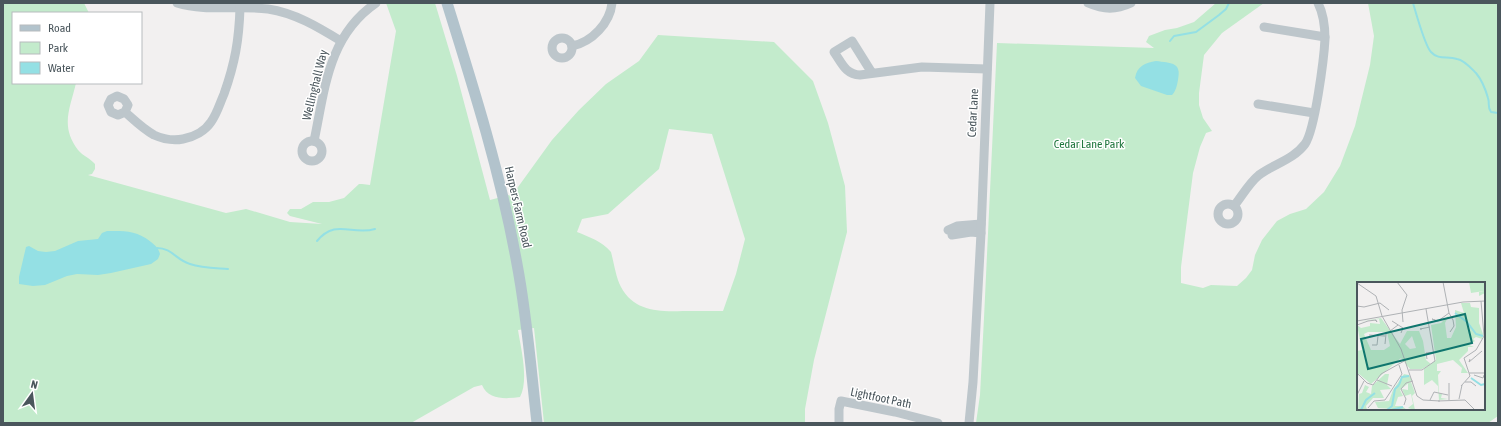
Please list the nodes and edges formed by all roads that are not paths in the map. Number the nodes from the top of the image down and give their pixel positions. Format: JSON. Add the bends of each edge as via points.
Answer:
{"nodes":[{"id":1,"x":177,"y":3,"type":"edge"},
{"id":2,"x":376,"y":3,"type":"edge"},
{"id":3,"x":447,"y":3,"type":"edge"},
{"id":4,"x":612,"y":3,"type":"edge"},
{"id":5,"x":990,"y":3,"type":"edge"},
{"id":6,"x":1088,"y":3,"type":"edge"},
{"id":7,"x":1131,"y":3,"type":"edge"},
{"id":8,"x":1318,"y":3,"type":"edge"},
{"id":9,"x":240,"y":8,"type":"junction"},
{"id":10,"x":1264,"y":27,"type":"dead end"},
{"id":11,"x":1325,"y":37,"type":"junction"},
{"id":12,"x":341,"y":41,"type":"junction"},
{"id":13,"x":572,"y":46,"type":"dead end"},
{"id":14,"x":987,"y":69,"type":"junction"},
{"id":15,"x":872,"y":73,"type":"dead end"},
{"id":16,"x":1258,"y":104,"type":"dead end"},
{"id":17,"x":125,"y":112,"type":"dead end"},
{"id":18,"x":1314,"y":113,"type":"junction"},
{"id":19,"x":314,"y":141,"type":"dead end"},
{"id":20,"x":1234,"y":206,"type":"dead end"},
{"id":21,"x":981,"y":228,"type":"junction"},
{"id":22,"x":950,"y":233,"type":"dead end"},
{"id":23,"x":537,"y":423,"type":"edge"},
{"id":24,"x":839,"y":423,"type":"edge"},
{"id":25,"x":938,"y":423,"type":"edge"},
{"id":26,"x":969,"y":423,"type":"edge"}],
"edges":[{"from":1,"to":9,"type":"street","via":[[197,7]]},
{"from":2,"to":12,"type":"street","name":"Wellinghall Way","via":[[354,21]]},
{"from":3,"to":23,"type":"main road","name":"Harpers Farm Road","via":[[489,140],[517,263],[528,332]]},
{"from":4,"to":13,"type":"street","via":[[605,24],[586,41]]},
{"from":5,"to":14,"type":"street","name":"Cedar Lane"},
{"from":6,"to":7,"type":"street","via":[[1106,9],[1119,8]]},
{"from":8,"to":11,"type":"street"},
{"from":9,"to":12,"type":"street","via":[[270,9],[293,16]]},
{"from":9,"to":17,"type":"street","via":[[234,63],[216,115],[204,130],[188,138],[161,138],[146,130]]},
{"from":10,"to":11,"type":"street"},
{"from":11,"to":18,"type":"street"},
{"from":12,"to":19,"type":"street","name":"Wellinghall Way","via":[[331,64]]},
{"from":14,"to":15,"type":"street","via":[[922,67]]},
{"from":14,"to":21,"type":"street","name":"Cedar Lane"},
{"from":16,"to":18,"type":"street"},
{"from":18,"to":20,"type":"street","via":[[1309,137],[1302,147],[1288,159],[1258,176]]},
{"from":21,"to":22,"type":"street","via":[[971,232]]},
{"from":21,"to":26,"type":"street","name":"Cedar Lane"},
{"from":24,"to":25,"type":"street","name":"Lightfoot Path","via":[[841,401]]}]}
